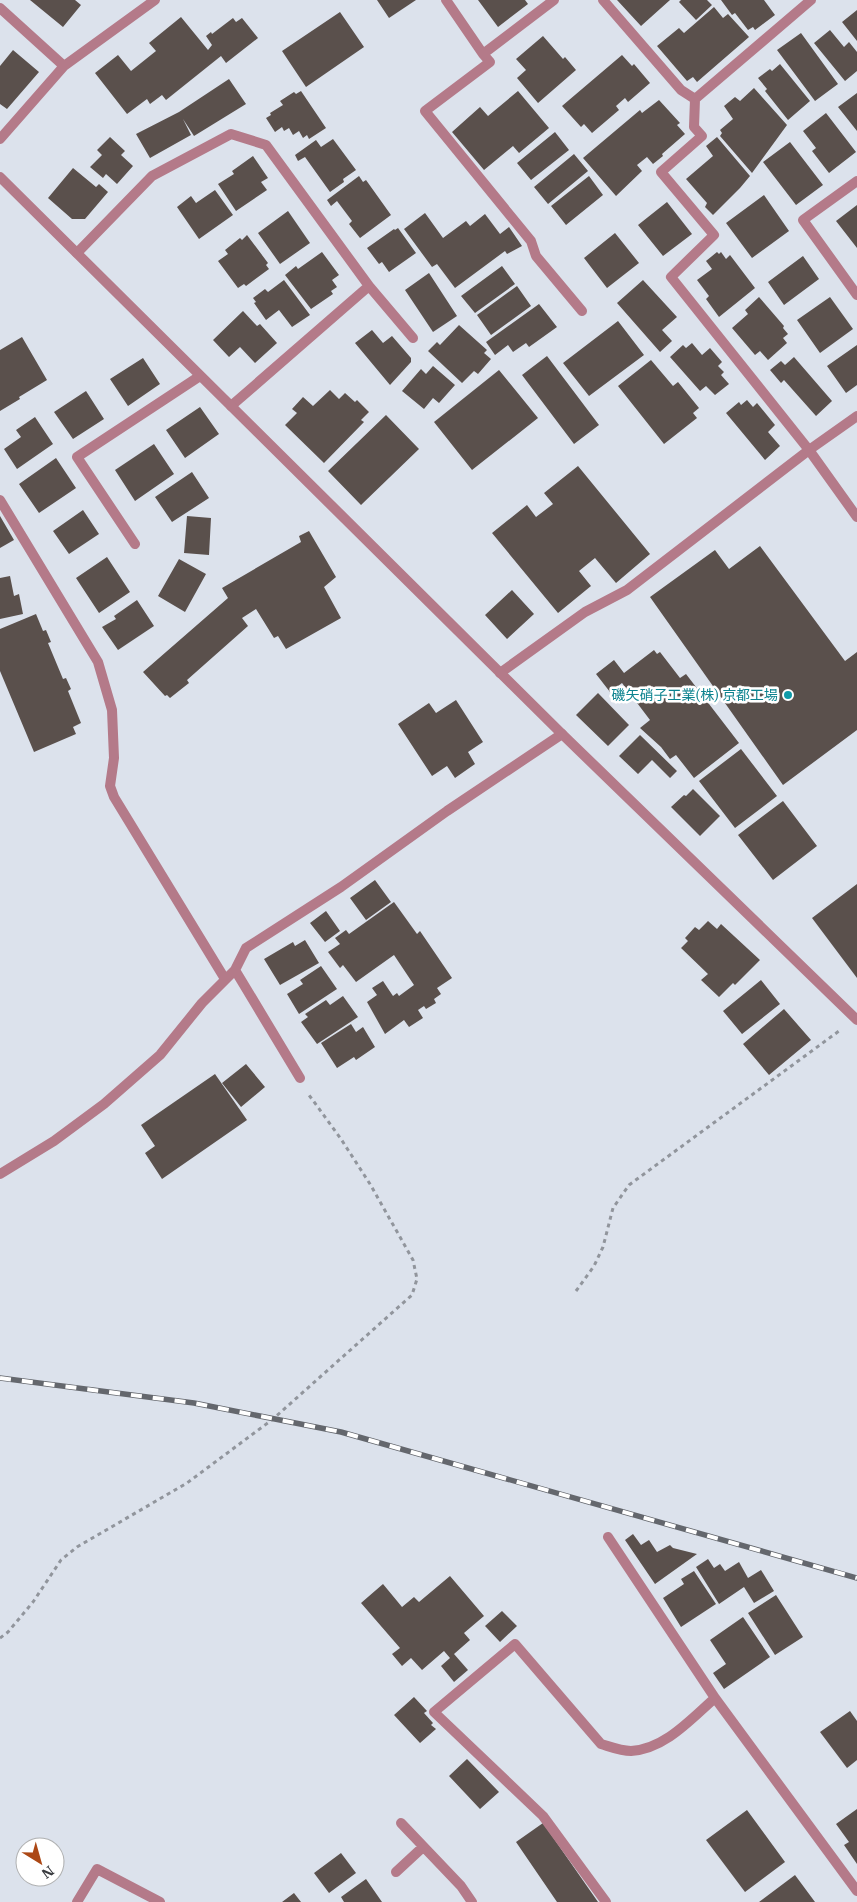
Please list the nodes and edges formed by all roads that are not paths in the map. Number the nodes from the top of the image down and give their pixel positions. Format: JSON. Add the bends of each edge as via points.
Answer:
{"nodes":[{"id":1,"x":155,"y":0,"type":"edge"},
{"id":2,"x":446,"y":0,"type":"edge"},
{"id":3,"x":554,"y":0,"type":"edge"},
{"id":4,"x":603,"y":0,"type":"edge"},
{"id":5,"x":811,"y":0,"type":"edge"},
{"id":6,"x":0,"y":8,"type":"edge"},
{"id":7,"x":483,"y":54,"type":"junction"},
{"id":8,"x":64,"y":66,"type":"junction"},
{"id":9,"x":694,"y":99,"type":"junction"},
{"id":10,"x":0,"y":139,"type":"edge"},
{"id":11,"x":0,"y":177,"type":"edge"},
{"id":12,"x":857,"y":181,"type":"edge"},
{"id":13,"x":77,"y":253,"type":"junction"},
{"id":14,"x":369,"y":286,"type":"junction"},
{"id":15,"x":857,"y":295,"type":"edge"},
{"id":16,"x":582,"y":311,"type":"dead end"},
{"id":17,"x":413,"y":338,"type":"dead end"},
{"id":18,"x":200,"y":376,"type":"junction"},
{"id":19,"x":231,"y":406,"type":"junction"},
{"id":20,"x":857,"y":416,"type":"edge"},
{"id":21,"x":809,"y":450,"type":"junction"},
{"id":22,"x":0,"y":500,"type":"edge"},
{"id":23,"x":857,"y":517,"type":"edge"},
{"id":24,"x":135,"y":544,"type":"dead end"},
{"id":25,"x":500,"y":673,"type":"junction"},
{"id":26,"x":562,"y":734,"type":"junction"},
{"id":27,"x":235,"y":970,"type":"junction"},
{"id":28,"x":225,"y":979,"type":"junction"},
{"id":29,"x":856,"y":1020,"type":"edge"},
{"id":30,"x":300,"y":1078,"type":"road end"},
{"id":31,"x":0,"y":1174,"type":"edge"},
{"id":32,"x":608,"y":1536,"type":"dead end"},
{"id":33,"x":715,"y":1698,"type":"junction"},
{"id":34,"x":401,"y":1823,"type":"dead end"},
{"id":35,"x":423,"y":1847,"type":"junction"},
{"id":36,"x":396,"y":1872,"type":"dead end"},
{"id":37,"x":857,"y":1890,"type":"edge"},
{"id":38,"x":77,"y":1902,"type":"edge"},
{"id":39,"x":160,"y":1902,"type":"edge"},
{"id":40,"x":472,"y":1902,"type":"edge"},
{"id":41,"x":606,"y":1902,"type":"edge"}],
"edges":[{"from":1,"to":8,"type":"street"},
{"from":2,"to":7,"type":"street"},
{"from":3,"to":7,"type":"street"},
{"from":4,"to":9,"type":"street","via":[[681,90]]},
{"from":5,"to":9,"type":"street"},
{"from":6,"to":8,"type":"street"},
{"from":7,"to":16,"type":"street","via":[[490,62],[425,111],[531,241],[536,256]]},
{"from":8,"to":10,"type":"street"},
{"from":9,"to":21,"type":"street","via":[[694,127],[702,136],[661,172],[714,235],[671,277]]},
{"from":11,"to":13,"type":"street"},
{"from":12,"to":15,"type":"street","via":[[803,220]]},
{"from":13,"to":14,"type":"street","via":[[152,176],[231,134],[266,145]]},
{"from":13,"to":18,"type":"street"},
{"from":14,"to":17,"type":"street"},
{"from":14,"to":19,"type":"street"},
{"from":18,"to":19,"type":"street"},
{"from":18,"to":24,"type":"street","via":[[77,457]]},
{"from":19,"to":25,"type":"street"},
{"from":20,"to":21,"type":"street"},
{"from":21,"to":23,"type":"street"},
{"from":21,"to":25,"type":"street","via":[[627,590],[585,612]]},
{"from":22,"to":28,"type":"street","via":[[98,662],[112,710],[114,758],[110,786],[114,797]]},
{"from":25,"to":26,"type":"street"},
{"from":26,"to":27,"type":"street","via":[[341,887],[246,948]]},
{"from":26,"to":29,"type":"street"},
{"from":27,"to":28,"type":"street"},
{"from":27,"to":30,"type":"street"},
{"from":28,"to":31,"type":"street","via":[[160,1055],[104,1104],[54,1141]]},
{"from":32,"to":33,"type":"street"},
{"from":33,"to":37,"type":"street"},
{"from":33,"to":41,"type":"street","via":[[670,1737],[645,1748],[631,1751],[615,1749],[601,1744],[515,1644],[434,1712],[543,1816]]},
{"from":34,"to":35,"type":"street"},
{"from":35,"to":36,"type":"street"},
{"from":35,"to":40,"type":"street"},
{"from":38,"to":39,"type":"street","via":[[97,1869]]}]}
